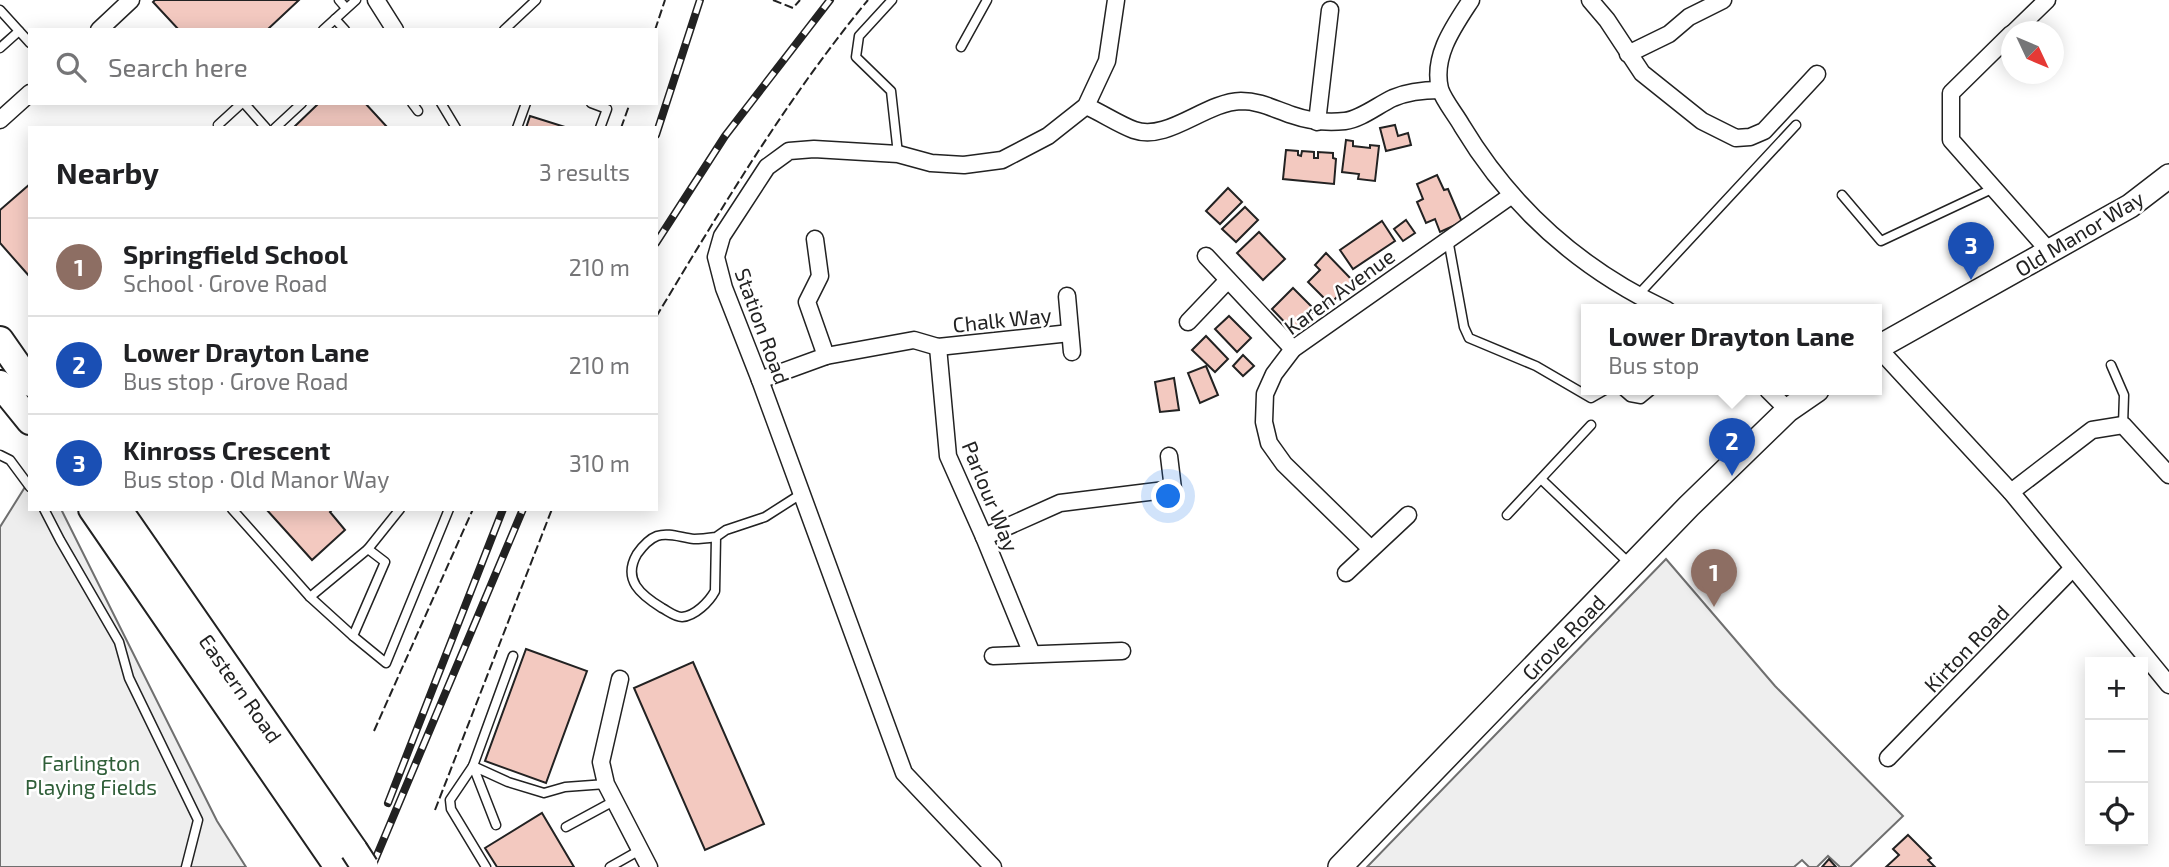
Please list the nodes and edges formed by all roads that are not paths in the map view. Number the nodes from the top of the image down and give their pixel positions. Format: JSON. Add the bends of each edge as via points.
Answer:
{"nodes":[{"id":1,"x":131,"y":0,"type":"edge"},
{"id":2,"x":339,"y":0,"type":"edge"},
{"id":3,"x":356,"y":0,"type":"edge"},
{"id":4,"x":376,"y":0,"type":"edge"},
{"id":5,"x":536,"y":0,"type":"edge"},
{"id":6,"x":892,"y":0,"type":"edge"},
{"id":7,"x":987,"y":0,"type":"edge"},
{"id":8,"x":1115,"y":0,"type":"edge"},
{"id":9,"x":1471,"y":0,"type":"edge"},
{"id":10,"x":1590,"y":0,"type":"edge"},
{"id":11,"x":1723,"y":0,"type":"edge"},
{"id":12,"x":2047,"y":0,"type":"edge"},
{"id":13,"x":346,"y":8,"type":"junction"},
{"id":14,"x":0,"y":10,"type":"edge"},
{"id":15,"x":1330,"y":10,"type":"dead end"},
{"id":16,"x":335,"y":19,"type":"junction"},
{"id":17,"x":2025,"y":21,"type":"edge"},
{"id":18,"x":107,"y":27,"type":"edge"},
{"id":19,"x":325,"y":28,"type":"edge"},
{"id":20,"x":343,"y":28,"type":"edge"},
{"id":21,"x":394,"y":28,"type":"edge"},
{"id":22,"x":506,"y":28,"type":"edge"},
{"id":23,"x":19,"y":31,"type":"junction"},
{"id":24,"x":28,"y":41,"type":"edge"},
{"id":25,"x":2001,"y":45,"type":"edge"},
{"id":26,"x":961,"y":47,"type":"dead end"},
{"id":27,"x":0,"y":48,"type":"edge"},
{"id":28,"x":1628,"y":54,"type":"junction"},
{"id":29,"x":1817,"y":74,"type":"dead end"},
{"id":30,"x":1440,"y":90,"type":"junction"},
{"id":31,"x":28,"y":95,"type":"edge"},
{"id":32,"x":241,"y":105,"type":"edge"},
{"id":33,"x":245,"y":105,"type":"edge"},
{"id":34,"x":300,"y":105,"type":"edge"},
{"id":35,"x":414,"y":105,"type":"edge"},
{"id":36,"x":442,"y":105,"type":"edge"},
{"id":37,"x":525,"y":105,"type":"edge"},
{"id":38,"x":596,"y":105,"type":"edge"},
{"id":39,"x":1086,"y":106,"type":"junction"},
{"id":40,"x":418,"y":111,"type":"dead end"},
{"id":41,"x":0,"y":120,"type":"edge"},
{"id":42,"x":1317,"y":122,"type":"junction"},
{"id":43,"x":218,"y":125,"type":"dead end"},
{"id":44,"x":1796,"y":125,"type":"dead end"},
{"id":45,"x":264,"y":126,"type":"edge"},
{"id":46,"x":277,"y":126,"type":"edge"},
{"id":47,"x":455,"y":126,"type":"edge"},
{"id":48,"x":518,"y":126,"type":"edge"},
{"id":49,"x":601,"y":126,"type":"edge"},
{"id":50,"x":898,"y":154,"type":"junction"},
{"id":51,"x":2169,"y":176,"type":"edge"},
{"id":52,"x":1994,"y":188,"type":"junction"},
{"id":53,"x":1512,"y":195,"type":"junction"},
{"id":54,"x":1842,"y":195,"type":"dead end"},
{"id":55,"x":815,"y":239,"type":"dead end"},
{"id":56,"x":1447,"y":239,"type":"junction"},
{"id":57,"x":2050,"y":252,"type":"junction"},
{"id":58,"x":1206,"y":256,"type":"dead end"},
{"id":59,"x":1228,"y":279,"type":"junction"},
{"id":60,"x":1067,"y":296,"type":"dead end"},
{"id":61,"x":1637,"y":296,"type":"junction"},
{"id":62,"x":1654,"y":304,"type":"edge"},
{"id":63,"x":1188,"y":322,"type":"dead end"},
{"id":64,"x":1070,"y":333,"type":"junction"},
{"id":65,"x":0,"y":340,"type":"edge"},
{"id":66,"x":1882,"y":346,"type":"edge"},
{"id":67,"x":938,"y":347,"type":"junction"},
{"id":68,"x":1293,"y":349,"type":"junction"},
{"id":69,"x":1072,"y":352,"type":"dead end"},
{"id":70,"x":1882,"y":352,"type":"edge"},
{"id":71,"x":826,"y":356,"type":"junction"},
{"id":72,"x":2111,"y":365,"type":"dead end"},
{"id":73,"x":28,"y":380,"type":"edge"},
{"id":74,"x":760,"y":380,"type":"junction"},
{"id":75,"x":0,"y":384,"type":"edge"},
{"id":76,"x":1581,"y":392,"type":"edge"},
{"id":77,"x":1628,"y":395,"type":"edge"},
{"id":78,"x":1646,"y":395,"type":"edge"},
{"id":79,"x":1773,"y":395,"type":"edge"},
{"id":80,"x":1810,"y":395,"type":"edge"},
{"id":81,"x":1788,"y":410,"type":"junction"},
{"id":82,"x":28,"y":419,"type":"edge"},
{"id":83,"x":1591,"y":425,"type":"dead end"},
{"id":84,"x":2123,"y":425,"type":"junction"},
{"id":85,"x":0,"y":454,"type":"edge"},
{"id":86,"x":1169,"y":456,"type":"dead end"},
{"id":87,"x":2169,"y":475,"type":"edge"},
{"id":88,"x":1541,"y":479,"type":"junction"},
{"id":89,"x":28,"y":484,"type":"edge"},
{"id":90,"x":2011,"y":492,"type":"junction"},
{"id":91,"x":801,"y":494,"type":"junction"},
{"id":92,"x":45,"y":511,"type":"edge"},
{"id":93,"x":93,"y":511,"type":"edge"},
{"id":94,"x":119,"y":511,"type":"edge"},
{"id":95,"x":234,"y":511,"type":"edge"},
{"id":96,"x":398,"y":511,"type":"edge"},
{"id":97,"x":448,"y":511,"type":"edge"},
{"id":98,"x":1507,"y":514,"type":"dead end"},
{"id":99,"x":1408,"y":515,"type":"dead end"},
{"id":100,"x":716,"y":537,"type":"junction"},
{"id":101,"x":984,"y":537,"type":"junction"},
{"id":102,"x":368,"y":549,"type":"junction"},
{"id":103,"x":1371,"y":549,"type":"junction"},
{"id":104,"x":1632,"y":566,"type":"junction"},
{"id":105,"x":2073,"y":568,"type":"junction"},
{"id":106,"x":1346,"y":573,"type":"dead end"},
{"id":107,"x":310,"y":597,"type":"junction"},
{"id":108,"x":353,"y":636,"type":"junction"},
{"id":109,"x":1122,"y":651,"type":"dead end"},
{"id":110,"x":1032,"y":654,"type":"junction"},
{"id":111,"x":513,"y":656,"type":"dead end"},
{"id":112,"x":993,"y":656,"type":"dead end"},
{"id":113,"x":620,"y":679,"type":"dead end"},
{"id":114,"x":2169,"y":685,"type":"edge"},
{"id":115,"x":1888,"y":758,"type":"dead end"},
{"id":116,"x":473,"y":766,"type":"junction"},
{"id":117,"x":606,"y":784,"type":"junction"},
{"id":118,"x":614,"y":800,"type":"junction"},
{"id":119,"x":496,"y":825,"type":"dead end"},
{"id":120,"x":566,"y":827,"type":"dead end"},
{"id":121,"x":640,"y":850,"type":"junction"},
{"id":122,"x":352,"y":861,"type":"edge"},
{"id":123,"x":186,"y":867,"type":"edge"},
{"id":124,"x":486,"y":867,"type":"edge"},
{"id":125,"x":610,"y":867,"type":"edge"},
{"id":126,"x":649,"y":867,"type":"edge"},
{"id":127,"x":993,"y":867,"type":"edge"},
{"id":128,"x":1340,"y":867,"type":"edge"}],
"edges":[{"from":1,"to":18,"type":"street"},
{"from":2,"to":13,"type":"lane"},
{"from":3,"to":13,"type":"lane"},
{"from":4,"to":21,"type":"street"},
{"from":5,"to":22,"type":"lane"},
{"from":6,"to":50,"type":"lane","via":[[859,36],[856,57],[891,91]]},
{"from":7,"to":26,"type":"lane"},
{"from":8,"to":39,"type":"street","name":"Station Road","via":[[1107,61]]},
{"from":9,"to":30,"type":"street","via":[[1445,44]]},
{"from":10,"to":28,"type":"street"},
{"from":11,"to":28,"type":"street"},
{"from":12,"to":17,"type":"street"},
{"from":13,"to":16,"type":"lane"},
{"from":14,"to":23,"type":"lane"},
{"from":15,"to":42,"type":"street"},
{"from":16,"to":19,"type":"lane"},
{"from":16,"to":20,"type":"lane"},
{"from":23,"to":24,"type":"lane"},
{"from":23,"to":27,"type":"lane"},
{"from":25,"to":52,"type":"street","via":[[1951,93],[1951,140]]},
{"from":28,"to":29,"type":"street","via":[[1642,74],[1702,121],[1735,138],[1764,131]]},
{"from":30,"to":42,"type":"street","via":[[1396,97],[1348,120]]},
{"from":30,"to":53,"type":"street"},
{"from":31,"to":41,"type":"street"},
{"from":32,"to":43,"type":"lane"},
{"from":33,"to":45,"type":"lane"},
{"from":34,"to":46,"type":"lane"},
{"from":35,"to":40,"type":"lane"},
{"from":36,"to":47,"type":"lane"},
{"from":37,"to":48,"type":"lane"},
{"from":38,"to":49,"type":"lane","via":[[607,109]]},
{"from":39,"to":42,"type":"street","via":[[1135,131],[1164,130],[1215,106],[1238,101],[1261,103]]},
{"from":39,"to":50,"type":"street","name":"Station Road","via":[[1048,136],[1002,160],[964,165]]},
{"from":44,"to":61,"type":"lane"},
{"from":50,"to":74,"type":"street","name":"Station Road","via":[[789,151],[767,167],[722,236],[716,257],[724,288]]},
{"from":51,"to":57,"type":"street","name":"Old Manor Way","via":[[2130,206]]},
{"from":52,"to":54,"type":"lane","via":[[1881,241]]},
{"from":52,"to":57,"type":"street"},
{"from":53,"to":56,"type":"street","name":"Karen Avenue"},
{"from":53,"to":61,"type":"street","via":[[1579,259]]},
{"from":55,"to":71,"type":"street","via":[[820,276],[807,302]]},
{"from":56,"to":68,"type":"street","name":"Karen Avenue"},
{"from":56,"to":76,"type":"lane","via":[[1469,338],[1536,366]]},
{"from":57,"to":66,"type":"street","name":"Old Manor Way"},
{"from":58,"to":59,"type":"street"},
{"from":59,"to":63,"type":"street"},
{"from":59,"to":68,"type":"street"},
{"from":60,"to":64,"type":"street","name":"Chalk Way"},
{"from":61,"to":62,"type":"street"},
{"from":64,"to":67,"type":"street","name":"Chalk Way"},
{"from":64,"to":69,"type":"street","name":"Chalk Way"},
{"from":65,"to":73,"type":"main road"},
{"from":67,"to":71,"type":"street","via":[[914,340]]},
{"from":67,"to":101,"type":"street","name":"Parlour Way","via":[[948,456]]},
{"from":68,"to":103,"type":"street","name":"Karen Avenue","via":[[1265,394],[1269,443],[1284,464]]},
{"from":70,"to":90,"type":"street"},
{"from":71,"to":74,"type":"street"},
{"from":72,"to":84,"type":"lane","via":[[2124,395]]},
{"from":74,"to":91,"type":"street","name":"Station Road"},
{"from":75,"to":82,"type":"main road"},
{"from":77,"to":78,"type":"lane","via":[[1641,399]]},
{"from":79,"to":81,"type":"street"},
{"from":80,"to":81,"type":"street","name":"Grove Road"},
{"from":81,"to":104,"type":"street","name":"Grove Road"},
{"from":83,"to":88,"type":"lane"},
{"from":84,"to":87,"type":"street"},
{"from":84,"to":90,"type":"street","via":[[2092,430]]},
{"from":85,"to":89,"type":"lane"},
{"from":86,"to":101,"type":"street","via":[[1173,489],[1060,503]]},
{"from":88,"to":98,"type":"lane"},
{"from":88,"to":104,"type":"lane"},
{"from":90,"to":105,"type":"street"},
{"from":91,"to":100,"type":"lane","via":[[765,517]]},
{"from":91,"to":127,"type":"street","name":"Station Road","via":[[904,773]]},
{"from":92,"to":123,"type":"lane","via":[[119,642],[129,678],[198,820]]},
{"from":93,"to":122,"type":"main road","name":"Eastern Road"},
{"from":94,"to":122,"type":"main road","name":"Eastern Road"},
{"from":95,"to":107,"type":"lane"},
{"from":96,"to":102,"type":"lane"},
{"from":97,"to":108,"type":"lane","via":[[386,663]]},
{"from":99,"to":103,"type":"street"},
{"from":100,"to":100,"type":"lane","via":[[715,591],[698,610],[676,615],[634,585],[632,565],[652,539],[663,535]]},
{"from":101,"to":110,"type":"street","name":"Parlour Way"},
{"from":102,"to":107,"type":"lane"},
{"from":102,"to":108,"type":"lane","via":[[385,562]]},
{"from":103,"to":106,"type":"street"},
{"from":104,"to":128,"type":"street","name":"Grove Road"},
{"from":105,"to":114,"type":"street"},
{"from":105,"to":115,"type":"street","name":"Kirton Road"},
{"from":107,"to":108,"type":"lane"},
{"from":109,"to":110,"type":"street"},
{"from":110,"to":112,"type":"street"},
{"from":111,"to":116,"type":"lane"},
{"from":113,"to":117,"type":"street","via":[[601,762]]},
{"from":116,"to":117,"type":"lane","via":[[544,793]]},
{"from":116,"to":119,"type":"lane"},
{"from":116,"to":124,"type":"lane","via":[[450,800],[451,809]]},
{"from":117,"to":118,"type":"street"},
{"from":118,"to":120,"type":"lane"},
{"from":118,"to":121,"type":"street"},
{"from":121,"to":125,"type":"lane"},
{"from":121,"to":126,"type":"street"}]}
